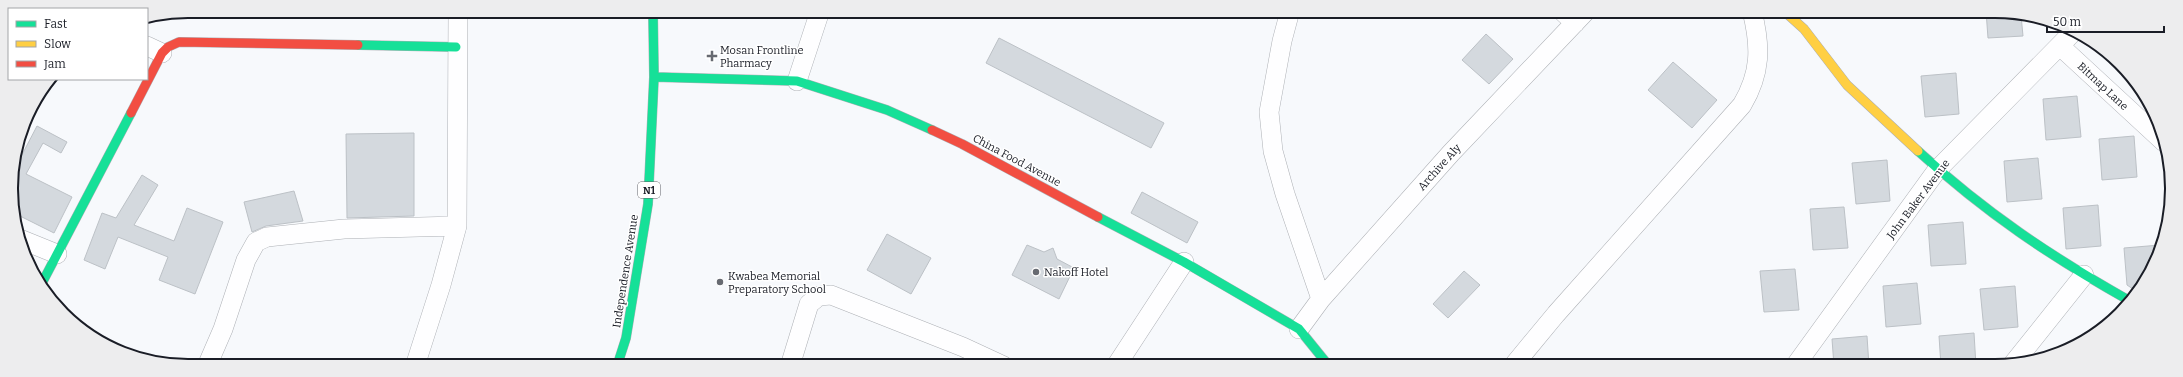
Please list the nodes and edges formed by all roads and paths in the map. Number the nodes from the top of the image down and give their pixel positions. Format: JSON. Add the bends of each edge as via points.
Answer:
{"nodes":[{"id":1,"x":458,"y":18,"type":"edge"},
{"id":2,"x":653,"y":18,"type":"edge"},
{"id":3,"x":818,"y":18,"type":"edge"},
{"id":4,"x":1288,"y":18,"type":"edge"},
{"id":5,"x":1571,"y":18,"type":"edge"},
{"id":6,"x":1754,"y":18,"type":"edge"},
{"id":7,"x":1794,"y":18,"type":"edge"},
{"id":8,"x":2070,"y":36,"type":"edge"},
{"id":9,"x":2060,"y":46,"type":"junction"},
{"id":10,"x":456,"y":47,"type":"junction"},
{"id":11,"x":155,"y":49,"type":"edge"},
{"id":12,"x":148,"y":64,"type":"edge"},
{"id":13,"x":654,"y":77,"type":"junction"},
{"id":14,"x":140,"y":80,"type":"edge"},
{"id":15,"x":797,"y":81,"type":"junction"},
{"id":16,"x":2156,"y":135,"type":"edge"},
{"id":17,"x":1937,"y":170,"type":"junction"},
{"id":18,"x":457,"y":226,"type":"junction"},
{"id":19,"x":27,"y":242,"type":"edge"},
{"id":20,"x":57,"y":254,"type":"junction"},
{"id":21,"x":1184,"y":262,"type":"junction"},
{"id":22,"x":2084,"y":275,"type":"junction"},
{"id":23,"x":44,"y":278,"type":"edge"},
{"id":24,"x":2125,"y":298,"type":"edge"},
{"id":25,"x":1321,"y":299,"type":"junction"},
{"id":26,"x":1299,"y":329,"type":"junction"},
{"id":27,"x":2018,"y":358,"type":"edge"},
{"id":28,"x":211,"y":359,"type":"edge"},
{"id":29,"x":417,"y":359,"type":"edge"},
{"id":30,"x":619,"y":359,"type":"edge"},
{"id":31,"x":792,"y":359,"type":"edge"},
{"id":32,"x":989,"y":359,"type":"edge"},
{"id":33,"x":1121,"y":359,"type":"edge"},
{"id":34,"x":1323,"y":359,"type":"edge"},
{"id":35,"x":1519,"y":359,"type":"edge"},
{"id":36,"x":1800,"y":359,"type":"edge"}],
"edges":[{"from":1,"to":10,"type":"street"},
{"from":2,"to":13,"type":"main road","name":"Independence Avenue","number":"N1"},
{"from":3,"to":15,"type":"street"},
{"from":4,"to":25,"type":"street","via":[[1269,112],[1273,151]]},
{"from":5,"to":25,"type":"street","name":"Archive Aly"},
{"from":6,"to":35,"type":"street","via":[[1759,38],[1756,73],[1752,89],[1742,105]]},
{"from":7,"to":17,"type":"main road","via":[[1842,81]]},
{"from":8,"to":9,"type":"street","name":"John Baker Avenue"},
{"from":9,"to":16,"type":"street","name":"Bitmap Lane"},
{"from":9,"to":17,"type":"street","name":"John Baker Avenue"},
{"from":10,"to":11,"type":"main road","via":[[179,42]]},
{"from":10,"to":18,"type":"street"},
{"from":11,"to":12,"type":"main road"},
{"from":13,"to":15,"type":"main road","name":"China Food Avenue"},
{"from":13,"to":30,"type":"main road","name":"Independence Avenue","number":"N1","via":[[648,204],[626,338]]},
{"from":14,"to":20,"type":"main road"},
{"from":15,"to":21,"type":"main road","name":"China Food Avenue","via":[[887,110],[962,144]]},
{"from":17,"to":22,"type":"main road","via":[[1999,219]]},
{"from":17,"to":36,"type":"street","name":"John Baker Avenue"},
{"from":18,"to":28,"type":"street","via":[[344,229],[267,237],[256,242],[246,260]]},
{"from":18,"to":29,"type":"street"},
{"from":19,"to":20,"type":"street"},
{"from":20,"to":23,"type":"main road"},
{"from":21,"to":26,"type":"main road","name":"China Food Avenue"},
{"from":21,"to":33,"type":"street"},
{"from":22,"to":24,"type":"main road"},
{"from":22,"to":27,"type":"street"},
{"from":25,"to":26,"type":"street","name":"Archive Aly"},
{"from":26,"to":34,"type":"main road","name":"China Food Avenue"},
{"from":31,"to":32,"type":"street","via":[[809,304],[819,296],[831,295]]}]}
